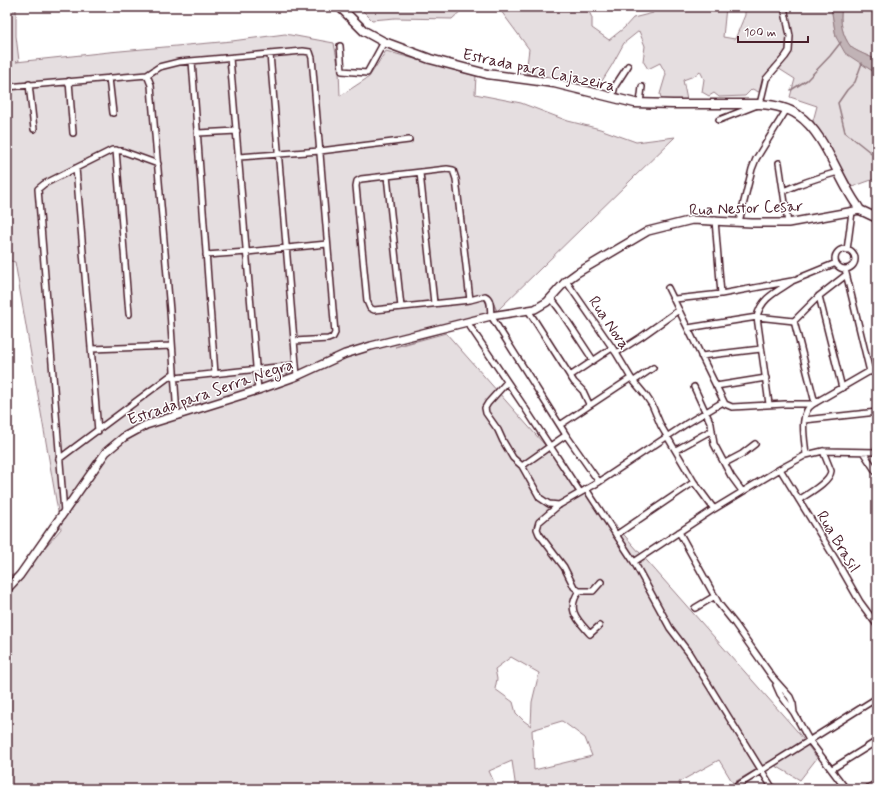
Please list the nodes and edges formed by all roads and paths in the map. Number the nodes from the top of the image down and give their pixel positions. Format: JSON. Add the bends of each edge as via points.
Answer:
{"nodes":[{"id":1,"x":342,"y":7,"type":"edge"},
{"id":2,"x":784,"y":7,"type":"edge"},
{"id":3,"x":384,"y":42,"type":"junction"},
{"id":4,"x":340,"y":46,"type":"dead end"},
{"id":5,"x":270,"y":54,"type":"junction"},
{"id":6,"x":230,"y":58,"type":"junction"},
{"id":7,"x":192,"y":61,"type":"junction"},
{"id":8,"x":628,"y":66,"type":"dead end"},
{"id":9,"x":147,"y":75,"type":"junction"},
{"id":10,"x":109,"y":78,"type":"junction"},
{"id":11,"x":69,"y":81,"type":"junction"},
{"id":12,"x":29,"y":84,"type":"junction"},
{"id":13,"x":7,"y":87,"type":"edge"},
{"id":14,"x":642,"y":87,"type":"dead end"},
{"id":15,"x":612,"y":98,"type":"junction"},
{"id":16,"x":640,"y":103,"type":"junction"},
{"id":17,"x":760,"y":104,"type":"junction"},
{"id":18,"x":787,"y":110,"type":"junction"},
{"id":19,"x":113,"y":113,"type":"dead end"},
{"id":20,"x":719,"y":120,"type":"dead end"},
{"id":21,"x":34,"y":129,"type":"dead end"},
{"id":22,"x":237,"y":131,"type":"junction"},
{"id":23,"x":73,"y":133,"type":"dead end"},
{"id":24,"x":198,"y":133,"type":"junction"},
{"id":25,"x":409,"y":140,"type":"dead end"},
{"id":26,"x":116,"y":150,"type":"junction"},
{"id":27,"x":320,"y":151,"type":"junction"},
{"id":28,"x":279,"y":154,"type":"junction"},
{"id":29,"x":239,"y":157,"type":"junction"},
{"id":30,"x":779,"y":163,"type":"dead end"},
{"id":31,"x":158,"y":164,"type":"junction"},
{"id":32,"x":76,"y":168,"type":"junction"},
{"id":33,"x":838,"y":172,"type":"junction"},
{"id":34,"x":420,"y":173,"type":"junction"},
{"id":35,"x":387,"y":176,"type":"junction"},
{"id":36,"x":783,"y":191,"type":"junction"},
{"id":37,"x":856,"y":211,"type":"junction"},
{"id":38,"x":877,"y":218,"type":"edge"},
{"id":39,"x":716,"y":220,"type":"junction"},
{"id":40,"x":739,"y":222,"type":"junction"},
{"id":41,"x":788,"y":223,"type":"junction"},
{"id":42,"x":327,"y":244,"type":"junction"},
{"id":43,"x":287,"y":249,"type":"junction"},
{"id":44,"x":847,"y":250,"type":"junction"},
{"id":45,"x":247,"y":252,"type":"junction"},
{"id":46,"x":206,"y":255,"type":"junction"},
{"id":47,"x":836,"y":263,"type":"junction"},
{"id":48,"x":845,"y":272,"type":"junction"},
{"id":49,"x":566,"y":281,"type":"junction"},
{"id":50,"x":792,"y":281,"type":"junction"},
{"id":51,"x":668,"y":288,"type":"dead end"},
{"id":52,"x":721,"y":294,"type":"junction"},
{"id":53,"x":819,"y":296,"type":"junction"},
{"id":54,"x":551,"y":298,"type":"junction"},
{"id":55,"x":674,"y":299,"type":"junction"},
{"id":56,"x":470,"y":300,"type":"junction"},
{"id":57,"x":434,"y":303,"type":"junction"},
{"id":58,"x":401,"y":307,"type":"junction"},
{"id":59,"x":528,"y":310,"type":"junction"},
{"id":60,"x":679,"y":310,"type":"junction"},
{"id":61,"x":129,"y":314,"type":"dead end"},
{"id":62,"x":491,"y":316,"type":"junction"},
{"id":63,"x":757,"y":317,"type":"junction"},
{"id":64,"x":794,"y":321,"type":"junction"},
{"id":65,"x":467,"y":322,"type":"junction"},
{"id":66,"x":688,"y":328,"type":"junction"},
{"id":67,"x":295,"y":341,"type":"junction"},
{"id":68,"x":172,"y":346,"type":"junction"},
{"id":69,"x":612,"y":348,"type":"junction"},
{"id":70,"x":92,"y":349,"type":"junction"},
{"id":71,"x":762,"y":349,"type":"junction"},
{"id":72,"x":616,"y":353,"type":"junction"},
{"id":73,"x":701,"y":356,"type":"junction"},
{"id":74,"x":593,"y":360,"type":"junction"},
{"id":75,"x":296,"y":365,"type":"junction"},
{"id":76,"x":877,"y":367,"type":"edge"},
{"id":77,"x":653,"y":368,"type":"dead end"},
{"id":78,"x":256,"y":369,"type":"junction"},
{"id":79,"x":870,"y":372,"type":"junction"},
{"id":80,"x":215,"y":374,"type":"junction"},
{"id":81,"x":175,"y":375,"type":"junction"},
{"id":82,"x":297,"y":376,"type":"junction"},
{"id":83,"x":570,"y":376,"type":"junction"},
{"id":84,"x":766,"y":378,"type":"junction"},
{"id":85,"x":632,"y":379,"type":"junction"},
{"id":86,"x":507,"y":382,"type":"junction"},
{"id":87,"x":716,"y":386,"type":"junction"},
{"id":88,"x":694,"y":387,"type":"dead end"},
{"id":89,"x":842,"y":388,"type":"junction"},
{"id":90,"x":258,"y":390,"type":"junction"},
{"id":91,"x":723,"y":402,"type":"junction"},
{"id":92,"x":589,"y":404,"type":"junction"},
{"id":93,"x":769,"y":404,"type":"junction"},
{"id":94,"x":814,"y":404,"type":"junction"},
{"id":95,"x":706,"y":412,"type":"junction"},
{"id":96,"x":877,"y":412,"type":"edge"},
{"id":97,"x":177,"y":416,"type":"junction"},
{"id":98,"x":804,"y":420,"type":"junction"},
{"id":99,"x":560,"y":425,"type":"junction"},
{"id":100,"x":712,"y":430,"type":"junction"},
{"id":101,"x":98,"y":431,"type":"junction"},
{"id":102,"x":566,"y":435,"type":"junction"},
{"id":103,"x":668,"y":436,"type":"junction"},
{"id":104,"x":700,"y":437,"type":"junction"},
{"id":105,"x":713,"y":441,"type":"junction"},
{"id":106,"x":755,"y":444,"type":"dead end"},
{"id":107,"x":550,"y":446,"type":"junction"},
{"id":108,"x":676,"y":450,"type":"junction"},
{"id":109,"x":823,"y":451,"type":"junction"},
{"id":110,"x":863,"y":452,"type":"junction"},
{"id":111,"x":877,"y":452,"type":"edge"},
{"id":112,"x":806,"y":455,"type":"junction"},
{"id":113,"x":59,"y":459,"type":"junction"},
{"id":114,"x":725,"y":463,"type":"junction"},
{"id":115,"x":522,"y":466,"type":"junction"},
{"id":116,"x":780,"y":469,"type":"junction"},
{"id":117,"x":877,"y":473,"type":"edge"},
{"id":118,"x":599,"y":482,"type":"junction"},
{"id":119,"x":694,"y":482,"type":"junction"},
{"id":120,"x":586,"y":489,"type":"junction"},
{"id":121,"x":742,"y":491,"type":"junction"},
{"id":122,"x":580,"y":492,"type":"junction"},
{"id":123,"x":799,"y":500,"type":"junction"},
{"id":124,"x":559,"y":505,"type":"junction"},
{"id":125,"x":714,"y":509,"type":"junction"},
{"id":126,"x":64,"y":512,"type":"junction"},
{"id":127,"x":679,"y":532,"type":"junction"},
{"id":128,"x":616,"y":535,"type":"junction"},
{"id":129,"x":634,"y":562,"type":"junction"},
{"id":130,"x":601,"y":582,"type":"dead end"},
{"id":131,"x":7,"y":589,"type":"edge"},
{"id":132,"x":579,"y":591,"type":"junction"},
{"id":133,"x":715,"y":596,"type":"junction"},
{"id":134,"x":696,"y":608,"type":"dead end"},
{"id":135,"x":877,"y":625,"type":"edge"},
{"id":136,"x":599,"y":626,"type":"dead end"},
{"id":137,"x":877,"y":698,"type":"edge"},
{"id":138,"x":809,"y":740,"type":"junction"},
{"id":139,"x":877,"y":741,"type":"edge"},
{"id":140,"x":832,"y":769,"type":"junction"},
{"id":141,"x":762,"y":771,"type":"junction"},
{"id":142,"x":877,"y":783,"type":"edge"},
{"id":143,"x":732,"y":789,"type":"edge"},
{"id":144,"x":773,"y":789,"type":"edge"},
{"id":145,"x":846,"y":789,"type":"edge"},
{"id":146,"x":866,"y":789,"type":"edge"}],
"edges":[{"from":1,"to":3,"type":"main road","name":"Estrada para Cajazeira","via":[[364,31]]},
{"from":2,"to":17,"type":"street","via":[[790,36],[789,51],[766,79]]},
{"from":3,"to":4,"type":"street","via":[[367,73],[342,71]]},
{"from":3,"to":15,"type":"main road","name":"Estrada para Cajazeira","via":[[430,59],[473,70],[510,78],[554,83]]},
{"from":5,"to":6,"type":"street"},
{"from":5,"to":27,"type":"street","via":[[303,51],[311,54]]},
{"from":5,"to":28,"type":"street"},
{"from":6,"to":7,"type":"street"},
{"from":6,"to":22,"type":"street"},
{"from":7,"to":9,"type":"street","via":[[159,67]]},
{"from":7,"to":24,"type":"street"},
{"from":8,"to":15,"type":"street","via":[[615,86]]},
{"from":9,"to":10,"type":"street"},
{"from":9,"to":31,"type":"street","via":[[151,85]]},
{"from":10,"to":11,"type":"street"},
{"from":10,"to":19,"type":"street"},
{"from":11,"to":12,"type":"street"},
{"from":11,"to":23,"type":"street"},
{"from":12,"to":13,"type":"street"},
{"from":12,"to":21,"type":"street"},
{"from":14,"to":16,"type":"street"},
{"from":15,"to":16,"type":"main road","name":"Estrada para Cajazeira"},
{"from":16,"to":17,"type":"main road","name":"Estrada para Cajazeira"},
{"from":17,"to":18,"type":"main road","name":"Estrada para Cajazeira"},
{"from":17,"to":20,"type":"street"},
{"from":18,"to":33,"type":"main road","name":"Estrada para Cajazeira","via":[[797,114],[810,126]]},
{"from":18,"to":40,"type":"street","via":[[756,159]]},
{"from":22,"to":24,"type":"street"},
{"from":22,"to":29,"type":"street"},
{"from":24,"to":46,"type":"street"},
{"from":25,"to":27,"type":"street"},
{"from":26,"to":31,"type":"street"},
{"from":26,"to":32,"type":"street"},
{"from":26,"to":61,"type":"street"},
{"from":27,"to":28,"type":"street"},
{"from":27,"to":42,"type":"street"},
{"from":28,"to":29,"type":"street"},
{"from":28,"to":43,"type":"street"},
{"from":29,"to":45,"type":"street"},
{"from":30,"to":36,"type":"street"},
{"from":31,"to":68,"type":"street"},
{"from":32,"to":70,"type":"street"},
{"from":32,"to":113,"type":"street","via":[[44,184],[38,191]]},
{"from":33,"to":36,"type":"street"},
{"from":33,"to":37,"type":"main road","name":"Estrada para Cajazeira","via":[[854,201]]},
{"from":34,"to":35,"type":"street"},
{"from":34,"to":56,"type":"street","via":[[447,169],[455,173]]},
{"from":34,"to":57,"type":"street"},
{"from":35,"to":58,"type":"street"},
{"from":35,"to":58,"type":"street","via":[[359,180],[356,183],[367,301],[374,310]]},
{"from":36,"to":41,"type":"street"},
{"from":37,"to":38,"type":"main road"},
{"from":37,"to":41,"type":"street","name":"Rua Nestor Cesar"},
{"from":37,"to":44,"type":"street"},
{"from":39,"to":40,"type":"street","name":"Rua Nestor Cesar"},
{"from":39,"to":49,"type":"street","name":"Rua Nestor Cesar","via":[[692,220],[648,232],[583,268]]},
{"from":39,"to":52,"type":"street"},
{"from":40,"to":41,"type":"street","name":"Rua Nestor Cesar"},
{"from":42,"to":43,"type":"street"},
{"from":42,"to":67,"type":"street","via":[[334,336],[328,339]]},
{"from":43,"to":45,"type":"street"},
{"from":43,"to":67,"type":"street"},
{"from":44,"to":47,"type":"street","via":[[839,252],[835,257]]},
{"from":44,"to":48,"type":"street","via":[[854,256],[854,262]]},
{"from":45,"to":46,"type":"street"},
{"from":45,"to":78,"type":"street"},
{"from":46,"to":80,"type":"street"},
{"from":47,"to":48,"type":"street"},
{"from":47,"to":50,"type":"street"},
{"from":48,"to":53,"type":"street"},
{"from":48,"to":79,"type":"street"},
{"from":49,"to":54,"type":"street","name":"Rua Nestor Cesar"},
{"from":49,"to":69,"type":"street","name":"Rua Nova"},
{"from":50,"to":52,"type":"street"},
{"from":50,"to":63,"type":"street","via":[[761,304]]},
{"from":51,"to":55,"type":"street"},
{"from":52,"to":55,"type":"street"},
{"from":53,"to":64,"type":"street"},
{"from":53,"to":89,"type":"street"},
{"from":54,"to":59,"type":"street","name":"Rua Nestor Cesar","via":[[541,306]]},
{"from":54,"to":74,"type":"street"},
{"from":55,"to":60,"type":"street"},
{"from":56,"to":57,"type":"street"},
{"from":56,"to":62,"type":"street","via":[[487,297]]},
{"from":57,"to":58,"type":"street"},
{"from":59,"to":62,"type":"street","name":"Rua Nestor Cesar"},
{"from":59,"to":83,"type":"street"},
{"from":60,"to":66,"type":"street"},
{"from":60,"to":72,"type":"street"},
{"from":62,"to":65,"type":"street","name":"Rua Nestor Cesar"},
{"from":62,"to":99,"type":"street"},
{"from":63,"to":64,"type":"street"},
{"from":63,"to":66,"type":"street"},
{"from":63,"to":71,"type":"street"},
{"from":64,"to":94,"type":"street"},
{"from":65,"to":82,"type":"street","name":"Estrada para Serra Negra","via":[[345,354]]},
{"from":65,"to":86,"type":"street"},
{"from":66,"to":73,"type":"street"},
{"from":67,"to":75,"type":"street"},
{"from":68,"to":70,"type":"street"},
{"from":68,"to":81,"type":"street"},
{"from":69,"to":72,"type":"street","name":"Rua Nova"},
{"from":69,"to":74,"type":"street"},
{"from":70,"to":101,"type":"street"},
{"from":71,"to":73,"type":"street"},
{"from":71,"to":84,"type":"street"},
{"from":72,"to":85,"type":"street","name":"Rua Nova"},
{"from":73,"to":87,"type":"street"},
{"from":74,"to":83,"type":"street"},
{"from":75,"to":78,"type":"street"},
{"from":75,"to":82,"type":"street"},
{"from":76,"to":79,"type":"street"},
{"from":77,"to":85,"type":"street"},
{"from":78,"to":80,"type":"street"},
{"from":78,"to":90,"type":"street"},
{"from":79,"to":89,"type":"street"},
{"from":80,"to":81,"type":"street"},
{"from":81,"to":97,"type":"street"},
{"from":81,"to":101,"type":"street"},
{"from":82,"to":90,"type":"street","name":"Estrada para Serra Negra"},
{"from":83,"to":92,"type":"street","via":[[583,391]]},
{"from":84,"to":87,"type":"street"},
{"from":84,"to":93,"type":"street"},
{"from":85,"to":92,"type":"street"},
{"from":85,"to":103,"type":"street","name":"Rua Nova","via":[[652,405]]},
{"from":86,"to":107,"type":"street"},
{"from":86,"to":115,"type":"street","via":[[485,410],[513,458]]},
{"from":87,"to":91,"type":"street"},
{"from":88,"to":95,"type":"street"},
{"from":89,"to":94,"type":"street"},
{"from":90,"to":97,"type":"street","name":"Estrada para Serra Negra"},
{"from":91,"to":93,"type":"street","via":[[732,407]]},
{"from":91,"to":95,"type":"street"},
{"from":92,"to":99,"type":"street"},
{"from":93,"to":94,"type":"street"},
{"from":94,"to":98,"type":"street","via":[[807,409]]},
{"from":95,"to":100,"type":"street"},
{"from":95,"to":103,"type":"street"},
{"from":96,"to":98,"type":"street"},
{"from":97,"to":126,"type":"street","name":"Estrada para Serra Negra","via":[[146,425],[117,442],[106,452]]},
{"from":98,"to":112,"type":"street"},
{"from":99,"to":102,"type":"street"},
{"from":100,"to":104,"type":"street"},
{"from":100,"to":105,"type":"street"},
{"from":101,"to":113,"type":"street"},
{"from":102,"to":107,"type":"street"},
{"from":102,"to":118,"type":"street"},
{"from":103,"to":108,"type":"street","name":"Rua Nova"},
{"from":103,"to":118,"type":"street"},
{"from":104,"to":105,"type":"street"},
{"from":104,"to":108,"type":"street"},
{"from":105,"to":114,"type":"street"},
{"from":106,"to":114,"type":"street"},
{"from":107,"to":115,"type":"street"},
{"from":107,"to":122,"type":"street"},
{"from":108,"to":119,"type":"street","name":"Rua Nova"},
{"from":109,"to":110,"type":"street"},
{"from":109,"to":112,"type":"street"},
{"from":109,"to":123,"type":"street","via":[[831,474],[826,481]]},
{"from":110,"to":111,"type":"street"},
{"from":110,"to":117,"type":"street"},
{"from":112,"to":116,"type":"street"},
{"from":113,"to":126,"type":"street"},
{"from":114,"to":121,"type":"street"},
{"from":115,"to":124,"type":"street","via":[[542,501]]},
{"from":116,"to":121,"type":"street"},
{"from":116,"to":123,"type":"street","name":"Rua Brasil"},
{"from":118,"to":120,"type":"street"},
{"from":119,"to":125,"type":"street","name":"Rua Nova"},
{"from":119,"to":128,"type":"street"},
{"from":120,"to":122,"type":"street"},
{"from":120,"to":128,"type":"street"},
{"from":121,"to":125,"type":"street"},
{"from":122,"to":124,"type":"street"},
{"from":123,"to":135,"type":"street","name":"Rua Brasil","via":[[860,602]]},
{"from":124,"to":132,"type":"street","via":[[539,522],[537,528]]},
{"from":125,"to":127,"type":"street"},
{"from":126,"to":131,"type":"street","name":"Estrada para Serra Negra"},
{"from":127,"to":129,"type":"street"},
{"from":127,"to":133,"type":"street"},
{"from":128,"to":129,"type":"street"},
{"from":129,"to":141,"type":"street","via":[[670,628],[689,653]]},
{"from":130,"to":132,"type":"street","via":[[593,591]]},
{"from":132,"to":136,"type":"street","via":[[574,600],[574,612],[590,634]]},
{"from":133,"to":134,"type":"street"},
{"from":133,"to":138,"type":"street","via":[[773,678],[792,700],[794,713]]},
{"from":137,"to":138,"type":"street"},
{"from":138,"to":140,"type":"street"},
{"from":138,"to":141,"type":"street"},
{"from":139,"to":140,"type":"street"},
{"from":140,"to":145,"type":"street"},
{"from":141,"to":143,"type":"street"},
{"from":141,"to":144,"type":"street"},
{"from":142,"to":146,"type":"street"}]}
